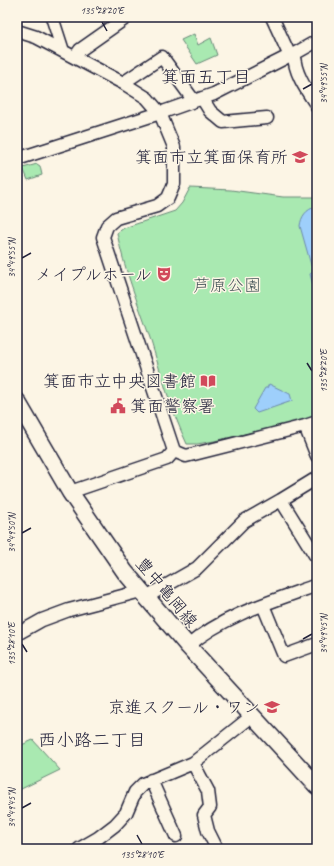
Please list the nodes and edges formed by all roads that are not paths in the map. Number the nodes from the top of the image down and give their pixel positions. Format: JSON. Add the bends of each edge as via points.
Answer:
{"nodes":[{"id":1,"x":52,"y":17,"type":"edge"},
{"id":2,"x":127,"y":17,"type":"edge"},
{"id":3,"x":272,"y":17,"type":"edge"},
{"id":4,"x":17,"y":31,"type":"edge"},
{"id":5,"x":317,"y":41,"type":"edge"},
{"id":6,"x":63,"y":51,"type":"junction"},
{"id":7,"x":75,"y":57,"type":"junction"},
{"id":8,"x":123,"y":83,"type":"junction"},
{"id":9,"x":198,"y":99,"type":"junction"},
{"id":10,"x":317,"y":106,"type":"edge"},
{"id":11,"x":160,"y":113,"type":"junction"},
{"id":12,"x":267,"y":118,"type":"dead end"},
{"id":13,"x":17,"y":159,"type":"edge"},
{"id":14,"x":17,"y":401,"type":"edge"},
{"id":15,"x":317,"y":422,"type":"edge"},
{"id":16,"x":305,"y":426,"type":"junction"},
{"id":17,"x":174,"y":451,"type":"junction"},
{"id":18,"x":317,"y":456,"type":"edge"},
{"id":19,"x":317,"y":478,"type":"edge"},
{"id":20,"x":70,"y":492,"type":"junction"},
{"id":21,"x":281,"y":500,"type":"junction"},
{"id":22,"x":317,"y":554,"type":"edge"},
{"id":23,"x":317,"y":585,"type":"edge"},
{"id":24,"x":144,"y":594,"type":"junction"},
{"id":25,"x":264,"y":605,"type":"junction"},
{"id":26,"x":17,"y":634,"type":"edge"},
{"id":27,"x":317,"y":644,"type":"edge"},
{"id":28,"x":188,"y":646,"type":"junction"},
{"id":29,"x":252,"y":716,"type":"junction"},
{"id":30,"x":193,"y":763,"type":"junction"},
{"id":31,"x":151,"y":780,"type":"junction"},
{"id":32,"x":316,"y":781,"type":"edge"},
{"id":33,"x":176,"y":836,"type":"dead end"},
{"id":34,"x":83,"y":848,"type":"edge"},
{"id":35,"x":217,"y":849,"type":"edge"}],
"edges":[{"from":1,"to":6,"type":"street"},
{"from":2,"to":7,"type":"street","via":[[80,50]]},
{"from":3,"to":9,"type":"street","via":[[287,56],[214,94]]},
{"from":4,"to":6,"type":"street","via":[[36,37]]},
{"from":5,"to":10,"type":"street","via":[[294,54],[294,62],[305,87]]},
{"from":6,"to":7,"type":"street"},
{"from":7,"to":8,"type":"street"},
{"from":8,"to":9,"type":"street","via":[[162,57]]},
{"from":8,"to":11,"type":"street","via":[[147,98]]},
{"from":9,"to":11,"type":"street"},
{"from":9,"to":12,"type":"street","via":[[223,122]]},
{"from":11,"to":13,"type":"street"},
{"from":11,"to":17,"type":"street","via":[[174,147],[174,184],[168,198],[157,206],[116,218],[106,226],[103,237]]},
{"from":14,"to":20,"type":"main road","name":"豊中亀岡線"},
{"from":15,"to":16,"type":"street"},
{"from":16,"to":17,"type":"street","via":[[186,456]]},
{"from":16,"to":18,"type":"street"},
{"from":17,"to":20,"type":"street","via":[[167,459]]},
{"from":19,"to":21,"type":"street"},
{"from":20,"to":24,"type":"main road","name":"豊中亀岡線","via":[[125,572]]},
{"from":21,"to":22,"type":"street","via":[[315,555]]},
{"from":21,"to":24,"type":"street","via":[[244,521],[197,568]]},
{"from":23,"to":25,"type":"street"},
{"from":24,"to":26,"type":"street","via":[[69,610],[42,620]]},
{"from":24,"to":28,"type":"main road","name":"豊中亀岡線"},
{"from":25,"to":27,"type":"street","via":[[284,656]]},
{"from":25,"to":28,"type":"street","via":[[221,622]]},
{"from":28,"to":29,"type":"main road","name":"豊中亀岡線"},
{"from":29,"to":30,"type":"street"},
{"from":29,"to":32,"type":"main road","name":"豊中亀岡線"},
{"from":30,"to":31,"type":"street"},
{"from":30,"to":35,"type":"street","via":[[208,791],[210,807],[204,815]]},
{"from":31,"to":33,"type":"street"},
{"from":31,"to":34,"type":"street","via":[[135,792],[126,813],[115,825]]}]}
